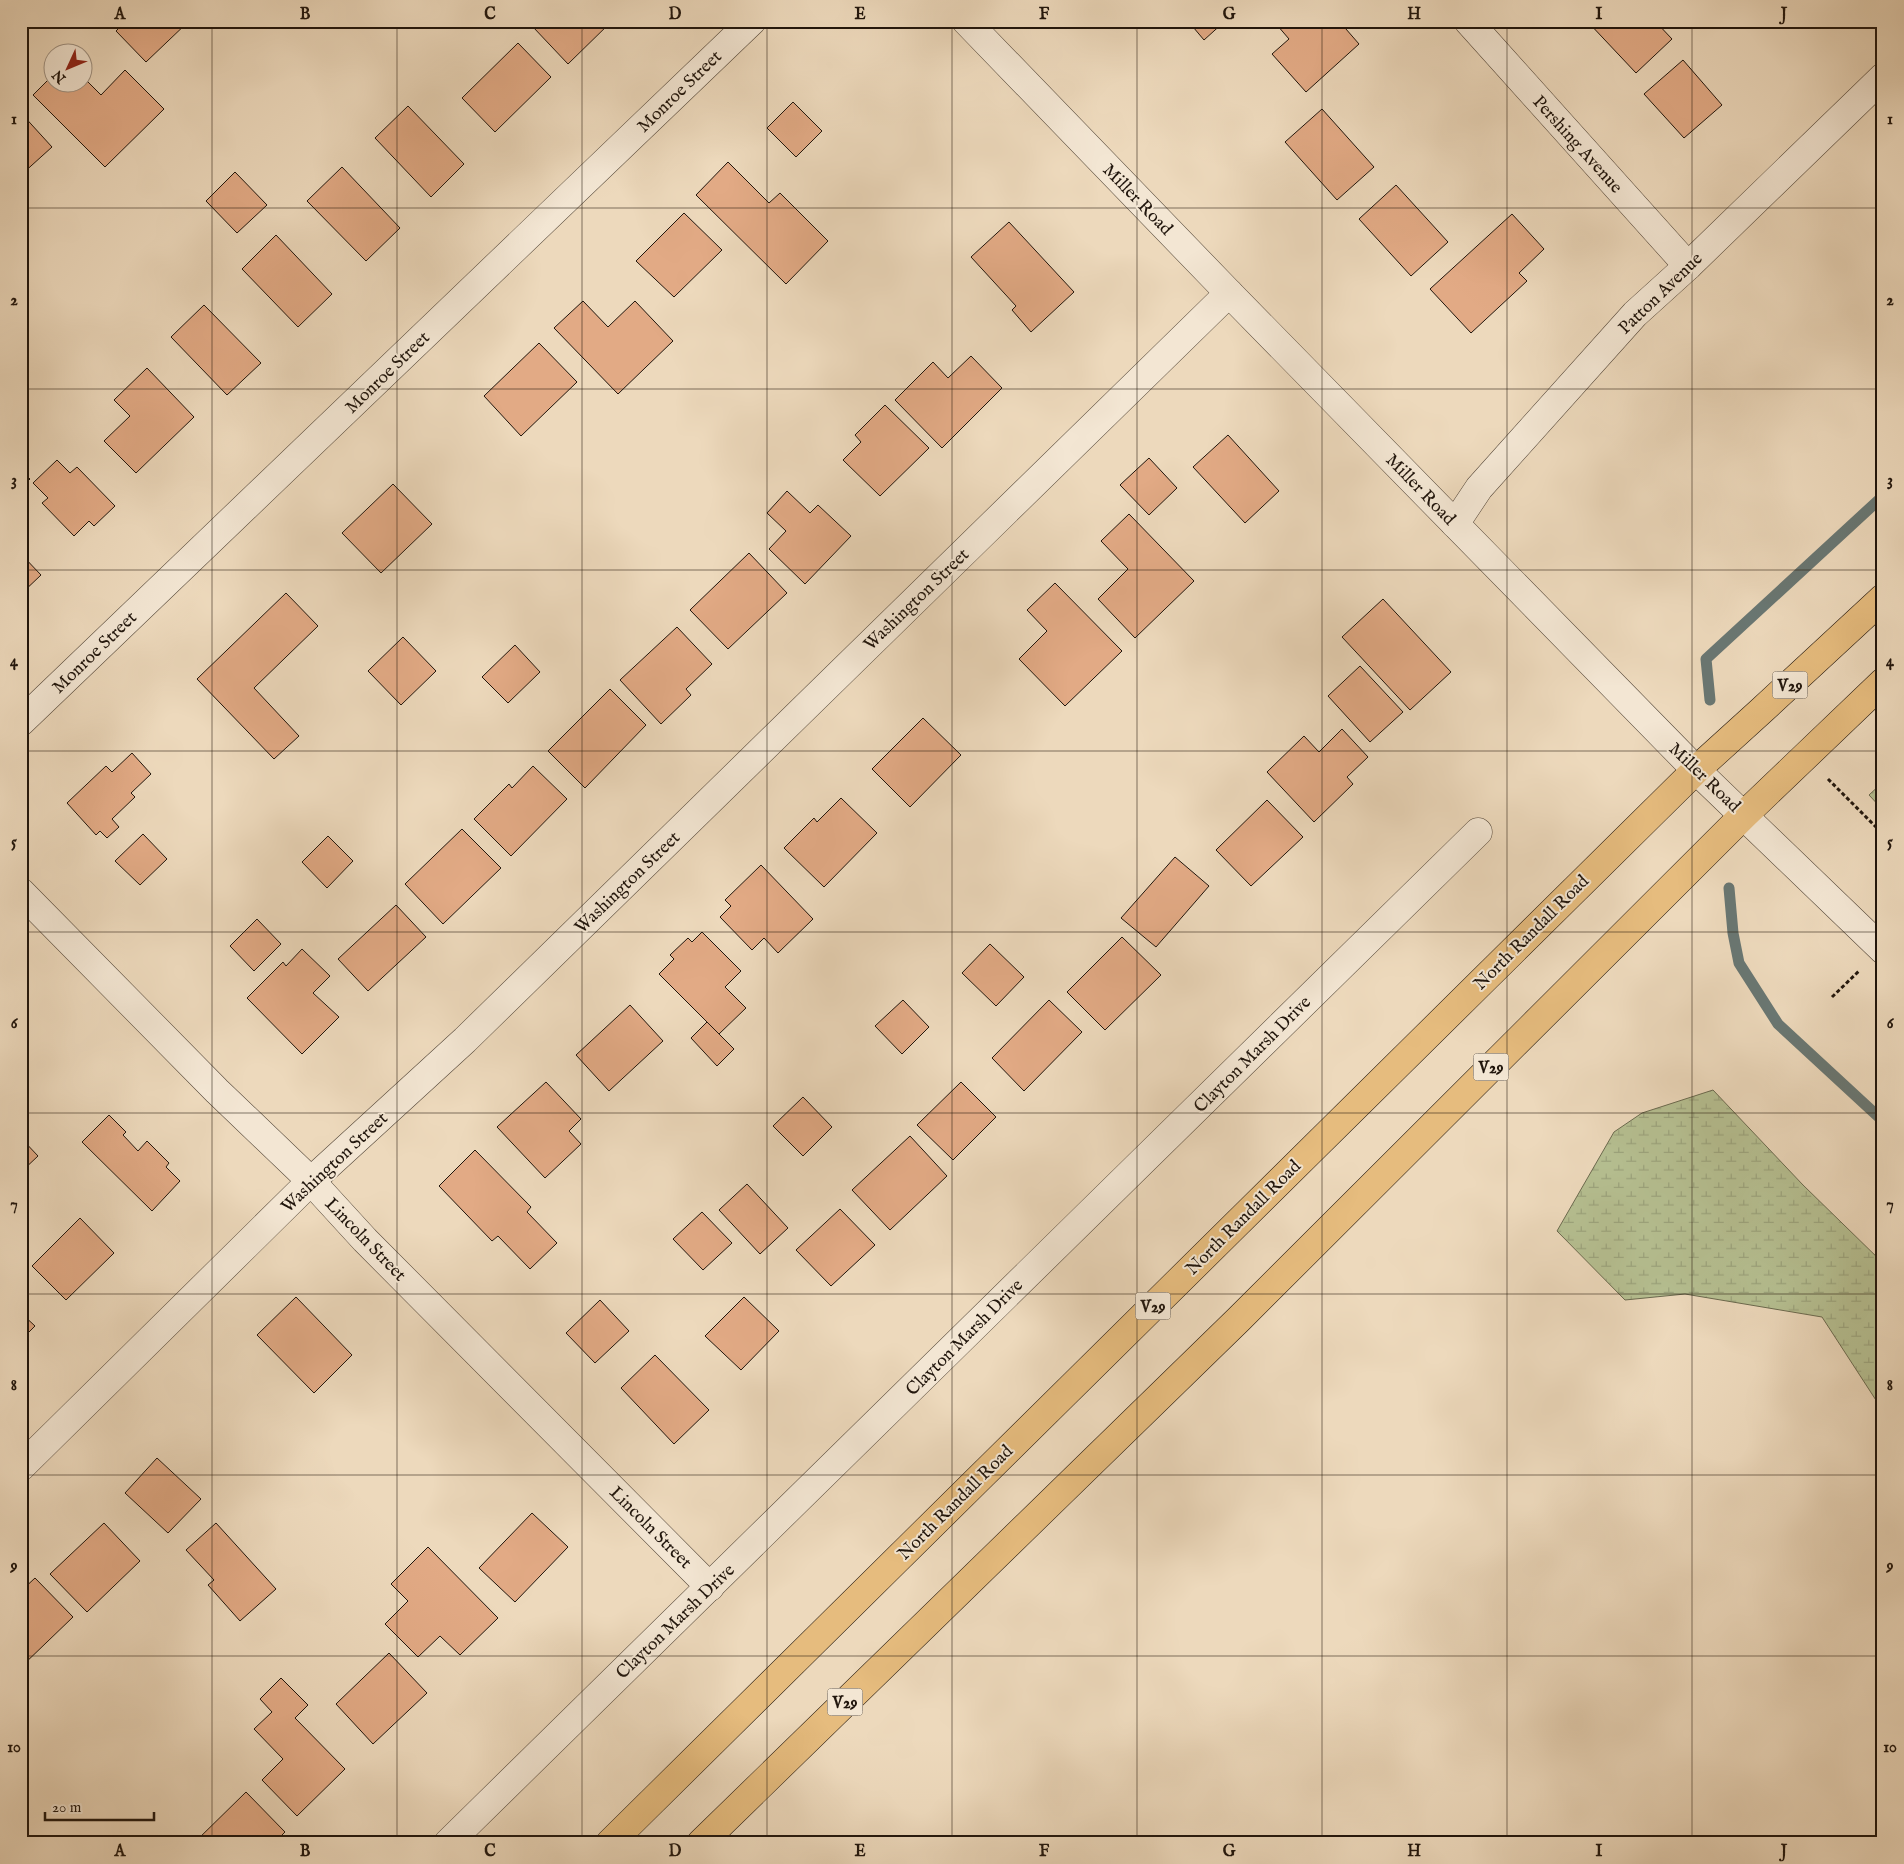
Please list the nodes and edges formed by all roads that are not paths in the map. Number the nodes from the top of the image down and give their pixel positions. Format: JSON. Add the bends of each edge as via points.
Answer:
{"nodes":[{"id":1,"x":752,"y":21,"type":"edge"},
{"id":2,"x":966,"y":21,"type":"edge"},
{"id":3,"x":1468,"y":21,"type":"edge"},
{"id":4,"x":1883,"y":78,"type":"edge"},
{"id":5,"x":1688,"y":266,"type":"junction"},
{"id":6,"x":1229,"y":293,"type":"junction"},
{"id":7,"x":1455,"y":524,"type":"junction"},
{"id":8,"x":1883,"y":598,"type":"edge"},
{"id":9,"x":1883,"y":682,"type":"edge"},
{"id":10,"x":21,"y":722,"type":"edge"},
{"id":11,"x":1696,"y":770,"type":"junction"},
{"id":12,"x":1744,"y":815,"type":"junction"},
{"id":13,"x":1478,"y":832,"type":"dead end"},
{"id":14,"x":21,"y":892,"type":"edge"},
{"id":15,"x":1883,"y":950,"type":"edge"},
{"id":16,"x":311,"y":1181,"type":"junction"},
{"id":17,"x":21,"y":1468,"type":"edge"},
{"id":18,"x":710,"y":1586,"type":"junction"},
{"id":19,"x":448,"y":1843,"type":"edge"},
{"id":20,"x":610,"y":1843,"type":"edge"},
{"id":21,"x":701,"y":1843,"type":"edge"}],
"edges":[{"from":1,"to":10,"type":"street","name":"Monroe Street"},
{"from":2,"to":6,"type":"street","name":"Miller Road"},
{"from":3,"to":5,"type":"street","name":"Pershing Avenue"},
{"from":4,"to":5,"type":"street","name":"Patton Avenue"},
{"from":5,"to":7,"type":"street","name":"Patton Avenue","via":[[1635,314],[1479,488]]},
{"from":6,"to":7,"type":"street","name":"Miller Road"},
{"from":6,"to":16,"type":"street","name":"Washington Street","via":[[465,1040]]},
{"from":7,"to":11,"type":"street","name":"Miller Road"},
{"from":8,"to":11,"type":"main road","name":"North Randall Road","number":"V29"},
{"from":9,"to":12,"type":"main road","number":"V29"},
{"from":11,"to":12,"type":"street","name":"Miller Road"},
{"from":11,"to":20,"type":"main road","name":"North Randall Road","number":"V29"},
{"from":12,"to":15,"type":"street","name":"Miller Road"},
{"from":12,"to":21,"type":"main road","number":"V29","via":[[1239,1319]]},
{"from":13,"to":18,"type":"street","name":"Clayton Marsh Drive"},
{"from":14,"to":16,"type":"street","name":"Lincoln Street","via":[[217,1091]]},
{"from":16,"to":17,"type":"street","name":"Washington Street"},
{"from":16,"to":18,"type":"street","name":"Lincoln Street","via":[[372,1247]]},
{"from":18,"to":19,"type":"street","name":"Clayton Marsh Drive"}]}
